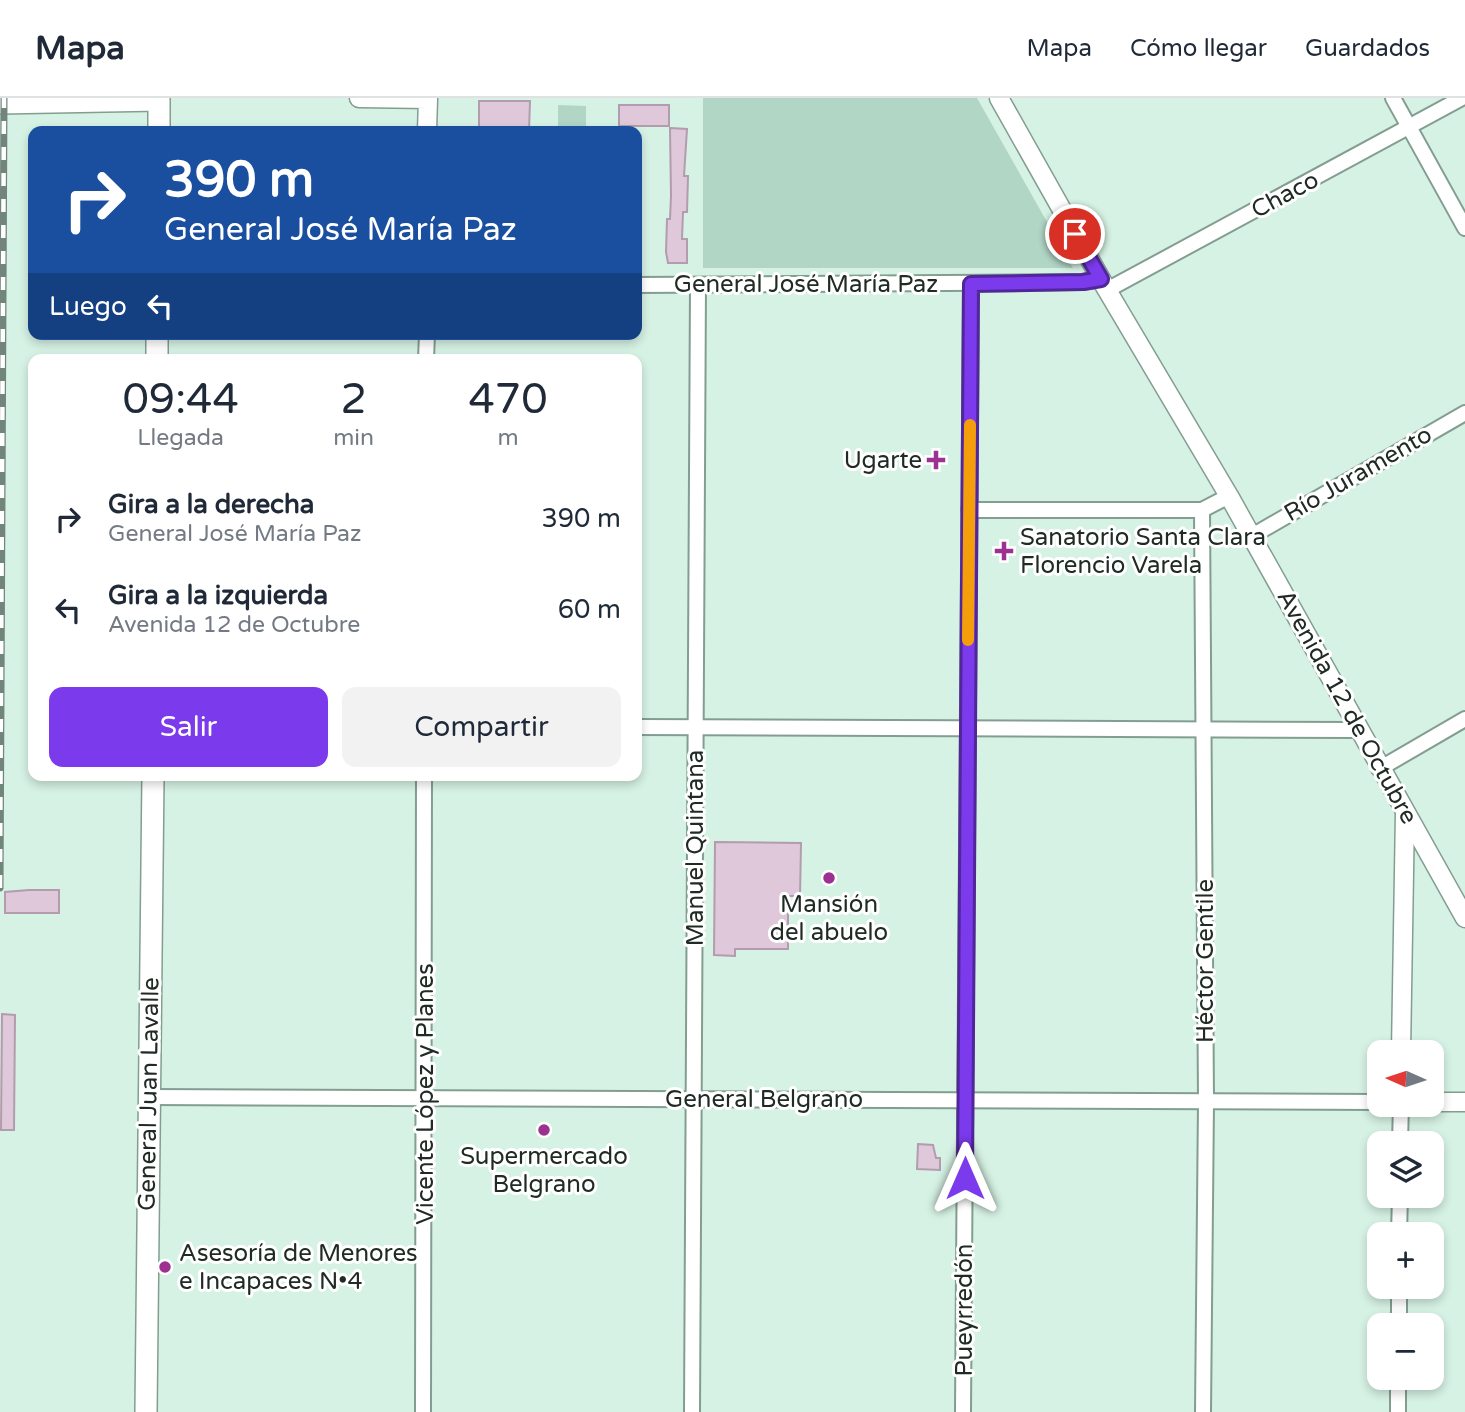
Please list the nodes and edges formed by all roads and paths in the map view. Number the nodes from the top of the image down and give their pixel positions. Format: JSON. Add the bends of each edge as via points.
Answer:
{"nodes":[{"id":1,"x":359,"y":98,"type":"edge"},
{"id":2,"x":428,"y":98,"type":"edge"},
{"id":3,"x":999,"y":98,"type":"edge"},
{"id":4,"x":1393,"y":98,"type":"edge"},
{"id":5,"x":1462,"y":98,"type":"edge"},
{"id":6,"x":164,"y":99,"type":"edge"},
{"id":7,"x":0,"y":103,"type":"edge"},
{"id":8,"x":160,"y":126,"type":"edge"},
{"id":9,"x":427,"y":126,"type":"edge"},
{"id":10,"x":1409,"y":128,"type":"junction"},
{"id":11,"x":1465,"y":228,"type":"edge"},
{"id":12,"x":971,"y":284,"type":"junction"},
{"id":13,"x":1104,"y":284,"type":"junction"},
{"id":14,"x":642,"y":285,"type":"edge"},
{"id":15,"x":698,"y":285,"type":"junction"},
{"id":16,"x":1465,"y":413,"type":"edge"},
{"id":17,"x":1229,"y":496,"type":"junction"},
{"id":18,"x":969,"y":510,"type":"junction"},
{"id":19,"x":1202,"y":510,"type":"junction"},
{"id":20,"x":1252,"y":536,"type":"junction"},
{"id":21,"x":1465,"y":719,"type":"edge"},
{"id":22,"x":642,"y":727,"type":"edge"},
{"id":23,"x":696,"y":727,"type":"junction"},
{"id":24,"x":968,"y":729,"type":"junction"},
{"id":25,"x":1203,"y":729,"type":"junction"},
{"id":26,"x":1358,"y":730,"type":"junction"},
{"id":27,"x":1379,"y":769,"type":"junction"},
{"id":28,"x":153,"y":781,"type":"edge"},
{"id":29,"x":424,"y":781,"type":"edge"},
{"id":30,"x":1405,"y":812,"type":"junction"},
{"id":31,"x":1465,"y":918,"type":"edge"},
{"id":32,"x":1401,"y":1040,"type":"edge"},
{"id":33,"x":149,"y":1097,"type":"junction"},
{"id":34,"x":425,"y":1098,"type":"junction"},
{"id":35,"x":694,"y":1098,"type":"junction"},
{"id":36,"x":965,"y":1100,"type":"junction"},
{"id":37,"x":1206,"y":1102,"type":"junction"},
{"id":38,"x":1367,"y":1102,"type":"edge"},
{"id":39,"x":1444,"y":1102,"type":"edge"},
{"id":40,"x":1465,"y":1102,"type":"edge"},
{"id":41,"x":1398,"y":1390,"type":"edge"},
{"id":42,"x":146,"y":1412,"type":"edge"},
{"id":43,"x":423,"y":1412,"type":"edge"},
{"id":44,"x":692,"y":1412,"type":"edge"},
{"id":45,"x":964,"y":1412,"type":"edge"},
{"id":46,"x":1203,"y":1412,"type":"edge"},
{"id":47,"x":1398,"y":1412,"type":"edge"}],
"edges":[{"from":1,"to":2,"type":"street"},
{"from":2,"to":9,"type":"street"},
{"from":3,"to":13,"type":"street","name":"Avenida 12 de Octubre"},
{"from":4,"to":10,"type":"street"},
{"from":5,"to":10,"type":"street","name":"Chaco"},
{"from":6,"to":7,"type":"main road"},
{"from":6,"to":8,"type":"main road"},
{"from":10,"to":11,"type":"street"},
{"from":10,"to":13,"type":"street","name":"Chaco"},
{"from":12,"to":13,"type":"street","name":"General José María Paz"},
{"from":12,"to":15,"type":"street","name":"General José María Paz"},
{"from":12,"to":18,"type":"street","name":"Pueyrredón"},
{"from":13,"to":17,"type":"street","name":"Avenida 12 de Octubre"},
{"from":14,"to":15,"type":"street","name":"General José María Paz"},
{"from":15,"to":23,"type":"street","name":"Manuel Quintana"},
{"from":16,"to":20,"type":"street","name":"Río Juramento"},
{"from":17,"to":19,"type":"street"},
{"from":17,"to":20,"type":"street","name":"Avenida 12 de Octubre"},
{"from":18,"to":19,"type":"street"},
{"from":18,"to":24,"type":"street","name":"Pueyrredón"},
{"from":19,"to":25,"type":"street","name":"Héctor Gentile"},
{"from":20,"to":26,"type":"street","name":"Avenida 12 de Octubre"},
{"from":21,"to":27,"type":"street"},
{"from":22,"to":23,"type":"street"},
{"from":23,"to":24,"type":"street"},
{"from":23,"to":35,"type":"street","name":"Manuel Quintana"},
{"from":24,"to":25,"type":"street"},
{"from":24,"to":36,"type":"street","name":"Pueyrredón"},
{"from":25,"to":26,"type":"street"},
{"from":25,"to":37,"type":"street","name":"Héctor Gentile"},
{"from":26,"to":27,"type":"street","name":"Avenida 12 de Octubre"},
{"from":27,"to":30,"type":"street","name":"Avenida 12 de Octubre"},
{"from":28,"to":33,"type":"main road","name":"General Juan Lavalle"},
{"from":29,"to":34,"type":"street","name":"Vicente López y Planes"},
{"from":30,"to":31,"type":"street","name":"Avenida 12 de Octubre"},
{"from":30,"to":32,"type":"street"},
{"from":33,"to":34,"type":"street","name":"General Belgrano"},
{"from":33,"to":42,"type":"main road","name":"General Juan Lavalle"},
{"from":34,"to":35,"type":"street","name":"General Belgrano"},
{"from":34,"to":43,"type":"street","name":"Vicente López y Planes"},
{"from":35,"to":36,"type":"street","name":"General Belgrano"},
{"from":35,"to":44,"type":"street","name":"Manuel Quintana"},
{"from":36,"to":37,"type":"street","name":"General Belgrano"},
{"from":36,"to":45,"type":"street","name":"Pueyrredón"},
{"from":37,"to":38,"type":"street","name":"General Belgrano"},
{"from":37,"to":46,"type":"street","name":"Héctor Gentile"},
{"from":39,"to":40,"type":"street"},
{"from":41,"to":47,"type":"street"}]}
